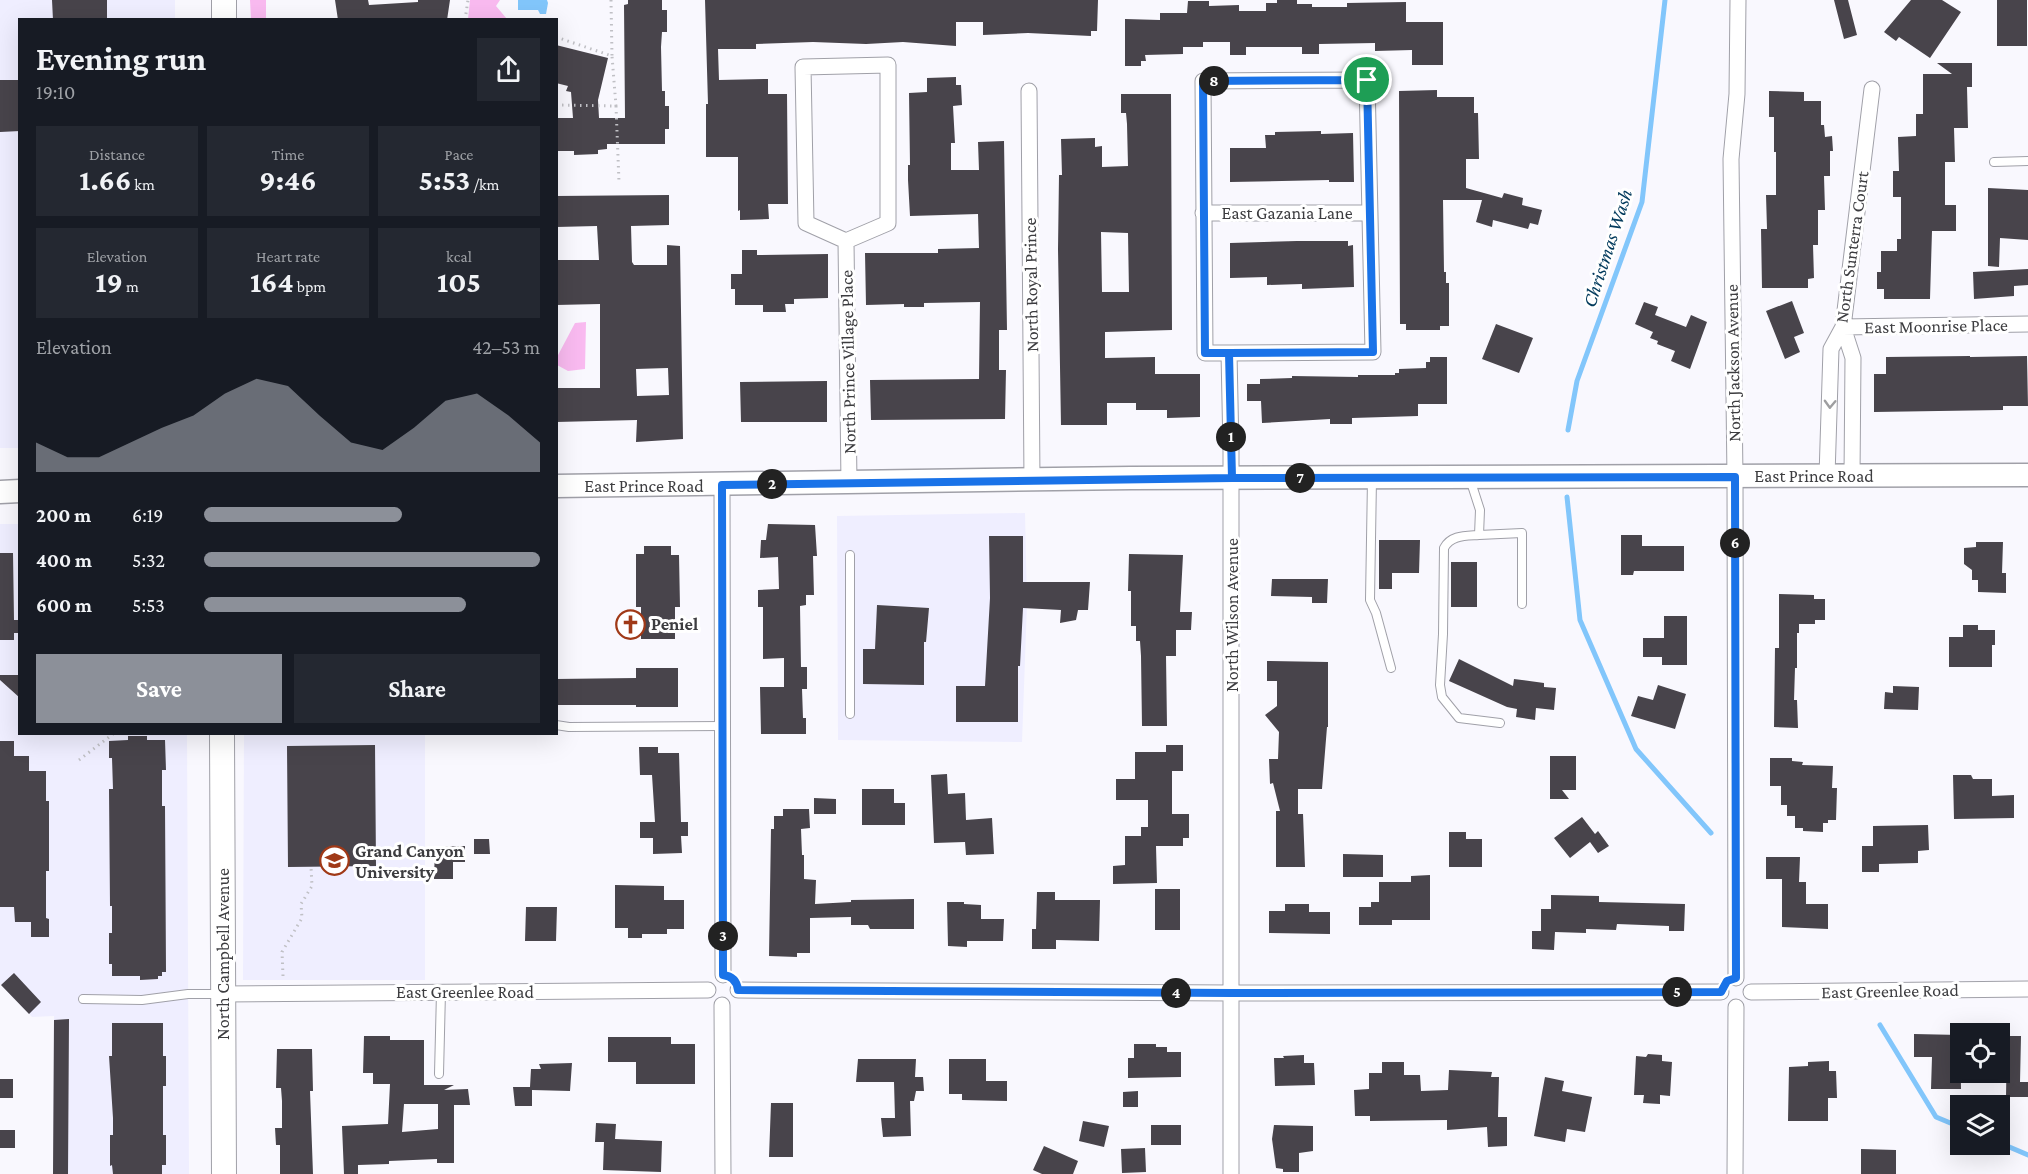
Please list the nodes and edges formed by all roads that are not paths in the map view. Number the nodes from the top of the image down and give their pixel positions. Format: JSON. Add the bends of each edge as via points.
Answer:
{"nodes":[{"id":1,"x":224,"y":0,"type":"edge"},
{"id":2,"x":1738,"y":0,"type":"edge"},
{"id":3,"x":224,"y":18,"type":"edge"},
{"id":4,"x":1872,"y":89,"type":"dead end"},
{"id":5,"x":1029,"y":91,"type":"dead end"},
{"id":6,"x":2028,"y":161,"type":"edge"},
{"id":7,"x":1994,"y":162,"type":"dead end"},
{"id":8,"x":1203,"y":213,"type":"junction"},
{"id":9,"x":1370,"y":213,"type":"junction"},
{"id":10,"x":846,"y":241,"type":"junction"},
{"id":11,"x":2028,"y":324,"type":"edge"},
{"id":12,"x":1844,"y":327,"type":"junction"},
{"id":13,"x":1229,"y":353,"type":"junction"},
{"id":14,"x":1830,"y":378,"type":"junction"},
{"id":15,"x":1853,"y":379,"type":"junction"},
{"id":16,"x":2028,"y":475,"type":"edge"},
{"id":17,"x":1827,"y":476,"type":"junction"},
{"id":18,"x":1852,"y":476,"type":"junction"},
{"id":19,"x":1470,"y":477,"type":"junction"},
{"id":20,"x":1735,"y":477,"type":"junction"},
{"id":21,"x":1232,"y":478,"type":"junction"},
{"id":22,"x":1372,"y":478,"type":"junction"},
{"id":23,"x":1032,"y":480,"type":"junction"},
{"id":24,"x":849,"y":483,"type":"junction"},
{"id":25,"x":722,"y":485,"type":"junction"},
{"id":26,"x":558,"y":486,"type":"edge"},
{"id":27,"x":18,"y":491,"type":"edge"},
{"id":28,"x":0,"y":492,"type":"edge"},
{"id":29,"x":1479,"y":535,"type":"junction"},
{"id":30,"x":850,"y":555,"type":"dead end"},
{"id":31,"x":1522,"y":604,"type":"dead end"},
{"id":32,"x":1391,"y":668,"type":"dead end"},
{"id":33,"x":850,"y":714,"type":"dead end"},
{"id":34,"x":1500,"y":723,"type":"dead end"},
{"id":35,"x":558,"y":725,"type":"edge"},
{"id":36,"x":722,"y":726,"type":"junction"},
{"id":37,"x":222,"y":735,"type":"edge"},
{"id":38,"x":723,"y":975,"type":"junction"},
{"id":39,"x":1736,"y":978,"type":"junction"},
{"id":40,"x":2028,"y":989,"type":"edge"},
{"id":41,"x":708,"y":990,"type":"junction"},
{"id":42,"x":738,"y":990,"type":"junction"},
{"id":43,"x":441,"y":992,"type":"junction"},
{"id":44,"x":1721,"y":992,"type":"junction"},
{"id":45,"x":1751,"y":992,"type":"junction"},
{"id":46,"x":1231,"y":993,"type":"junction"},
{"id":47,"x":222,"y":994,"type":"junction"},
{"id":48,"x":83,"y":999,"type":"dead end"},
{"id":49,"x":722,"y":1005,"type":"junction"},
{"id":50,"x":1736,"y":1007,"type":"junction"},
{"id":51,"x":439,"y":1074,"type":"dead end"},
{"id":52,"x":224,"y":1174,"type":"edge"},
{"id":53,"x":723,"y":1174,"type":"edge"},
{"id":54,"x":1231,"y":1174,"type":"edge"},
{"id":55,"x":1735,"y":1174,"type":"edge"}],
"edges":[{"from":1,"to":3,"type":"main road"},
{"from":2,"to":20,"type":"street","name":"North Jackson Avenue","via":[[1737,93],[1731,159]]},
{"from":4,"to":12,"type":"street","name":"North Sunterra Court"},
{"from":5,"to":23,"type":"street","name":"North Royal Prince"},
{"from":6,"to":7,"type":"lane"},
{"from":8,"to":9,"type":"street","name":"East Gazania Lane"},
{"from":8,"to":9,"type":"street","via":[[1203,81],[1367,80]]},
{"from":8,"to":13,"type":"street","via":[[1205,353]]},
{"from":9,"to":13,"type":"street","via":[[1373,352]]},
{"from":10,"to":10,"type":"street","via":[[888,223],[888,65],[803,67],[806,223]]},
{"from":10,"to":24,"type":"street","name":"North Prince Village Place"},
{"from":11,"to":12,"type":"street","name":"East Moonrise Place"},
{"from":12,"to":14,"type":"street","name":"North Sunterra Court","via":[[1831,349]]},
{"from":12,"to":15,"type":"street","via":[[1853,358]]},
{"from":13,"to":21,"type":"street","name":"North Wilson Avenue"},
{"from":14,"to":15,"type":"lane"},
{"from":14,"to":17,"type":"street","name":"North Sunterra Court","one_way":true},
{"from":15,"to":18,"type":"street"},
{"from":16,"to":18,"type":"main road","name":"East Prince Road"},
{"from":17,"to":18,"type":"main road","name":"East Prince Road"},
{"from":17,"to":20,"type":"main road","name":"East Prince Road"},
{"from":19,"to":20,"type":"main road","name":"East Prince Road"},
{"from":19,"to":22,"type":"main road","name":"East Prince Road"},
{"from":19,"to":29,"type":"lane","via":[[1480,510]]},
{"from":20,"to":39,"type":"street","name":"North Jackson Avenue"},
{"from":21,"to":22,"type":"main road","name":"East Prince Road"},
{"from":21,"to":23,"type":"main road","name":"East Prince Road"},
{"from":21,"to":46,"type":"street","name":"North Wilson Avenue"},
{"from":22,"to":32,"type":"lane","via":[[1370,600]]},
{"from":23,"to":24,"type":"main road","name":"East Prince Road"},
{"from":24,"to":25,"type":"main road","name":"East Prince Road"},
{"from":25,"to":26,"type":"main road","name":"East Prince Road"},
{"from":25,"to":36,"type":"street"},
{"from":27,"to":28,"type":"main road"},
{"from":29,"to":31,"type":"lane","via":[[1522,533]]},
{"from":29,"to":34,"type":"lane","via":[[1456,537],[1444,548],[1440,686],[1442,697],[1459,718]]},
{"from":30,"to":33,"type":"lane"},
{"from":35,"to":36,"type":"lane"},
{"from":36,"to":38,"type":"street"},
{"from":37,"to":47,"type":"main road","name":"North Campbell Avenue"},
{"from":38,"to":41,"type":"street","via":[[711,981]]},
{"from":38,"to":42,"type":"street","via":[[735,981]]},
{"from":39,"to":44,"type":"street","via":[[1727,981]]},
{"from":39,"to":45,"type":"street","via":[[1748,984]]},
{"from":40,"to":45,"type":"street","name":"East Greenlee Road"},
{"from":41,"to":43,"type":"street","name":"East Greenlee Road"},
{"from":41,"to":49,"type":"street","via":[[714,1002]]},
{"from":42,"to":46,"type":"street"},
{"from":42,"to":49,"type":"street","via":[[735,999]]},
{"from":43,"to":47,"type":"street","name":"East Greenlee Road"},
{"from":43,"to":51,"type":"lane"},
{"from":44,"to":46,"type":"street"},
{"from":44,"to":50,"type":"street","via":[[1724,1001]]},
{"from":45,"to":50,"type":"street","via":[[1748,1001]]},
{"from":46,"to":54,"type":"street","name":"North Wilson Avenue"},
{"from":47,"to":48,"type":"lane","via":[[142,1000]]},
{"from":47,"to":52,"type":"main road","name":"North Campbell Avenue"},
{"from":49,"to":53,"type":"street"},
{"from":50,"to":55,"type":"street"}]}
